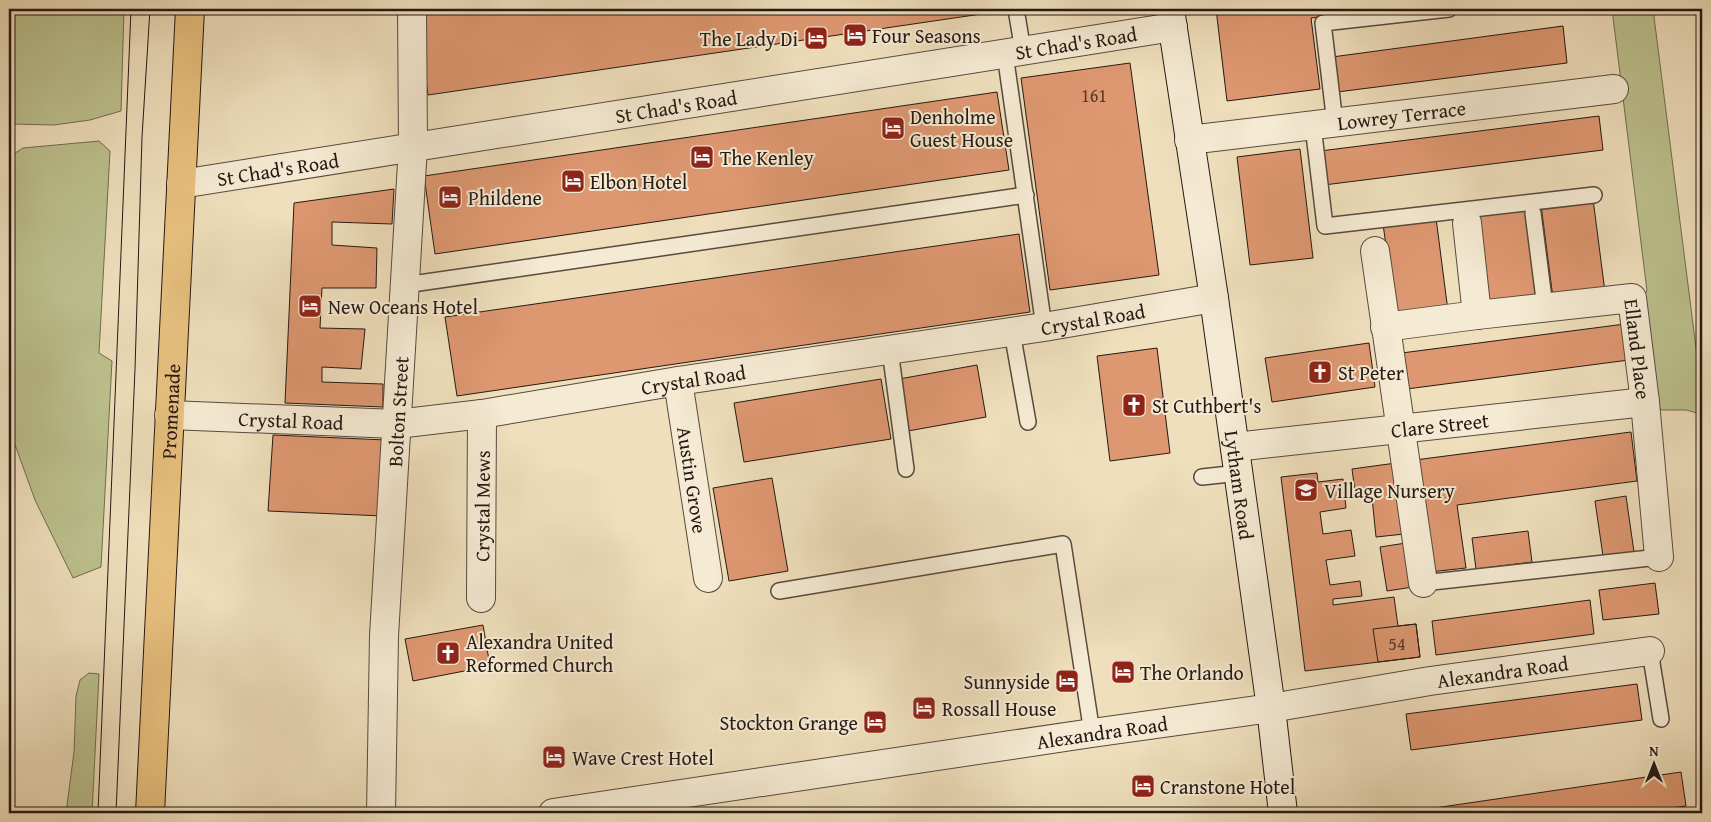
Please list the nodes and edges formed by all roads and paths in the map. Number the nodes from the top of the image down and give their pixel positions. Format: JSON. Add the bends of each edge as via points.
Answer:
{"nodes":[{"id":1,"x":190,"y":9,"type":"edge"},
{"id":2,"x":412,"y":9,"type":"edge"},
{"id":3,"x":1016,"y":9,"type":"edge"},
{"id":4,"x":1449,"y":9,"type":"edge"},
{"id":5,"x":1172,"y":18,"type":"edge"},
{"id":6,"x":1014,"y":53,"type":"junction"},
{"id":7,"x":1614,"y":89,"type":"dead end"},
{"id":8,"x":1324,"y":124,"type":"junction"},
{"id":9,"x":1189,"y":140,"type":"junction"},
{"id":10,"x":413,"y":146,"type":"junction"},
{"id":11,"x":180,"y":184,"type":"junction"},
{"id":12,"x":1594,"y":195,"type":"dead end"},
{"id":13,"x":1026,"y":196,"type":"junction"},
{"id":14,"x":1533,"y":212,"type":"dead end"},
{"id":15,"x":1467,"y":223,"type":"dead end"},
{"id":16,"x":1375,"y":251,"type":"dead end"},
{"id":17,"x":405,"y":285,"type":"junction"},
{"id":18,"x":1214,"y":298,"type":"junction"},
{"id":19,"x":1545,"y":307,"type":"junction"},
{"id":20,"x":1477,"y":315,"type":"junction"},
{"id":21,"x":1044,"y":327,"type":"junction"},
{"id":22,"x":1386,"y":327,"type":"junction"},
{"id":23,"x":1012,"y":332,"type":"junction"},
{"id":24,"x":890,"y":350,"type":"junction"},
{"id":25,"x":678,"y":381,"type":"junction"},
{"id":26,"x":1645,"y":402,"type":"junction"},
{"id":27,"x":482,"y":414,"type":"junction"},
{"id":28,"x":169,"y":415,"type":"junction"},
{"id":29,"x":1028,"y":422,"type":"dead end"},
{"id":30,"x":396,"y":424,"type":"junction"},
{"id":31,"x":1400,"y":428,"type":"junction"},
{"id":32,"x":1237,"y":460,"type":"junction"},
{"id":33,"x":906,"y":469,"type":"dead end"},
{"id":34,"x":1202,"y":477,"type":"dead end"},
{"id":35,"x":1659,"y":557,"type":"joint"},
{"id":36,"x":708,"y":578,"type":"dead end"},
{"id":37,"x":1423,"y":583,"type":"joint"},
{"id":38,"x":779,"y":590,"type":"dead end"},
{"id":39,"x":481,"y":598,"type":"dead end"},
{"id":40,"x":1650,"y":651,"type":"joint"},
{"id":41,"x":1271,"y":708,"type":"junction"},
{"id":42,"x":1661,"y":719,"type":"dead end"},
{"id":43,"x":1092,"y":732,"type":"junction"},
{"id":44,"x":150,"y":813,"type":"edge"},
{"id":45,"x":381,"y":813,"type":"edge"},
{"id":46,"x":554,"y":813,"type":"edge"},
{"id":47,"x":1283,"y":813,"type":"edge"}],
"edges":[{"from":1,"to":11,"type":"main road","name":"Promenade"},
{"from":2,"to":10,"type":"street","name":"Bolton Street"},
{"from":3,"to":6,"type":"lane"},
{"from":4,"to":8,"type":"lane","via":[[1323,23]]},
{"from":5,"to":6,"type":"street","name":"St Chad's Road"},
{"from":5,"to":9,"type":"street","name":"Lytham Road"},
{"from":6,"to":10,"type":"street","name":"St Chad's Road"},
{"from":6,"to":13,"type":"lane"},
{"from":7,"to":8,"type":"street","name":"Lowrey Terrace"},
{"from":8,"to":9,"type":"street","name":"Lowrey Terrace"},
{"from":8,"to":12,"type":"lane","via":[[1326,226]]},
{"from":9,"to":18,"type":"street","name":"Lytham Road"},
{"from":10,"to":11,"type":"street","name":"St Chad's Road"},
{"from":10,"to":17,"type":"street","name":"Bolton Street"},
{"from":11,"to":28,"type":"main road","name":"Promenade"},
{"from":13,"to":17,"type":"lane"},
{"from":13,"to":21,"type":"lane"},
{"from":14,"to":19,"type":"lane"},
{"from":15,"to":20,"type":"street"},
{"from":16,"to":22,"type":"street"},
{"from":17,"to":30,"type":"street","name":"Bolton Street"},
{"from":18,"to":21,"type":"street","name":"Crystal Road"},
{"from":18,"to":32,"type":"street","name":"Lytham Road"},
{"from":19,"to":20,"type":"street","name":"Elland Place"},
{"from":19,"to":26,"type":"street","name":"Elland Place","via":[[1632,298]]},
{"from":20,"to":22,"type":"street","name":"Elland Place"},
{"from":21,"to":23,"type":"street","name":"Crystal Road"},
{"from":22,"to":31,"type":"street"},
{"from":23,"to":24,"type":"street","name":"Crystal Road"},
{"from":23,"to":29,"type":"lane"},
{"from":24,"to":25,"type":"street","name":"Crystal Road"},
{"from":24,"to":33,"type":"lane"},
{"from":25,"to":27,"type":"street","name":"Crystal Road"},
{"from":25,"to":36,"type":"street","name":"Austin Grove"},
{"from":26,"to":31,"type":"street","name":"Clare Street"},
{"from":26,"to":35,"type":"street","name":"Elland Place"},
{"from":27,"to":30,"type":"street","name":"Crystal Road"},
{"from":27,"to":39,"type":"street","name":"Crystal Mews"},
{"from":28,"to":30,"type":"street","name":"Crystal Road"},
{"from":28,"to":44,"type":"main road","name":"Promenade"},
{"from":30,"to":45,"type":"street","name":"Bolton Street","via":[[384,636]]},
{"from":31,"to":32,"type":"street","name":"Clare Street"},
{"from":31,"to":37,"type":"street"},
{"from":32,"to":34,"type":"lane"},
{"from":32,"to":41,"type":"street","name":"Lytham Road"},
{"from":35,"to":37,"type":"lane"},
{"from":38,"to":43,"type":"lane","via":[[1063,544]]},
{"from":40,"to":41,"type":"street","name":"Alexandra Road","via":[[1430,681]]},
{"from":40,"to":42,"type":"lane"},
{"from":41,"to":43,"type":"street","name":"Alexandra Road"},
{"from":41,"to":47,"type":"street","name":"Lytham Road"},
{"from":43,"to":46,"type":"street","name":"Alexandra Road"}]}
